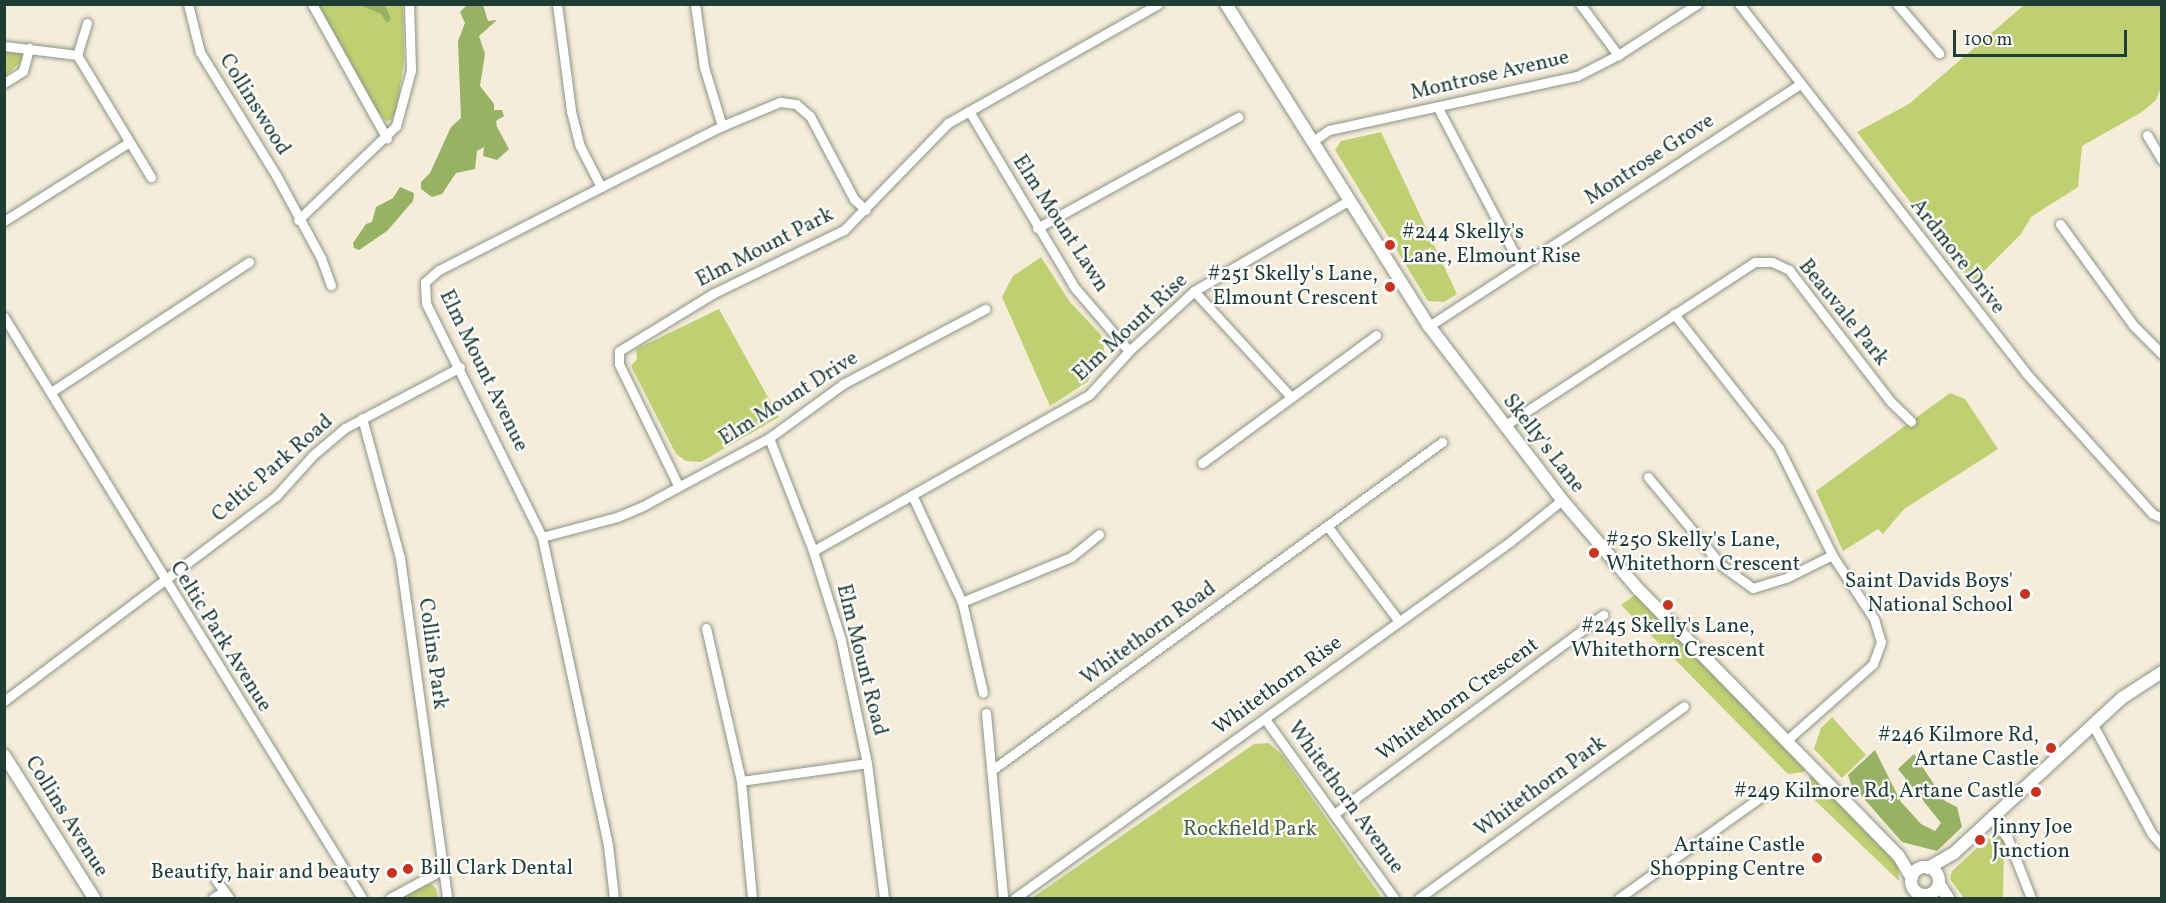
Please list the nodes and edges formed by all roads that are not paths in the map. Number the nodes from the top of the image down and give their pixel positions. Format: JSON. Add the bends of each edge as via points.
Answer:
{"nodes":[{"id":1,"x":188,"y":4,"type":"edge"},
{"id":2,"x":312,"y":4,"type":"edge"},
{"id":3,"x":409,"y":4,"type":"edge"},
{"id":4,"x":557,"y":4,"type":"edge"},
{"id":5,"x":695,"y":4,"type":"edge"},
{"id":6,"x":1158,"y":4,"type":"edge"},
{"id":7,"x":1226,"y":4,"type":"edge"},
{"id":8,"x":1580,"y":4,"type":"edge"},
{"id":9,"x":1696,"y":4,"type":"edge"},
{"id":10,"x":1739,"y":4,"type":"edge"},
{"id":11,"x":1898,"y":4,"type":"edge"},
{"id":12,"x":87,"y":23,"type":"dead end"},
{"id":13,"x":4,"y":46,"type":"edge"},
{"id":14,"x":28,"y":48,"type":"junction"},
{"id":15,"x":1939,"y":53,"type":"dead end"},
{"id":16,"x":77,"y":55,"type":"junction"},
{"id":17,"x":1618,"y":55,"type":"junction"},
{"id":18,"x":4,"y":83,"type":"edge"},
{"id":19,"x":1800,"y":84,"type":"junction"},
{"id":20,"x":1438,"y":108,"type":"junction"},
{"id":21,"x":969,"y":111,"type":"junction"},
{"id":22,"x":1238,"y":117,"type":"dead end"},
{"id":23,"x":722,"y":126,"type":"junction"},
{"id":24,"x":2147,"y":135,"type":"dead end"},
{"id":25,"x":387,"y":139,"type":"junction"},
{"id":26,"x":1313,"y":141,"type":"junction"},
{"id":27,"x":128,"y":143,"type":"junction"},
{"id":28,"x":2162,"y":160,"type":"edge"},
{"id":29,"x":151,"y":177,"type":"dead end"},
{"id":30,"x":601,"y":187,"type":"junction"},
{"id":31,"x":1348,"y":201,"type":"junction"},
{"id":32,"x":866,"y":210,"type":"junction"},
{"id":33,"x":298,"y":220,"type":"junction"},
{"id":34,"x":4,"y":221,"type":"edge"},
{"id":35,"x":2060,"y":224,"type":"dead end"},
{"id":36,"x":1037,"y":228,"type":"junction"},
{"id":37,"x":249,"y":262,"type":"dead end"},
{"id":38,"x":1521,"y":266,"type":"junction"},
{"id":39,"x":331,"y":285,"type":"dead end"},
{"id":40,"x":1194,"y":291,"type":"junction"},
{"id":41,"x":985,"y":309,"type":"dead end"},
{"id":42,"x":1674,"y":314,"type":"junction"},
{"id":43,"x":4,"y":317,"type":"edge"},
{"id":44,"x":1429,"y":326,"type":"junction"},
{"id":45,"x":1376,"y":335,"type":"dead end"},
{"id":46,"x":1129,"y":351,"type":"junction"},
{"id":47,"x":2162,"y":354,"type":"edge"},
{"id":48,"x":460,"y":367,"type":"junction"},
{"id":49,"x":51,"y":392,"type":"junction"},
{"id":50,"x":1291,"y":397,"type":"junction"},
{"id":51,"x":362,"y":418,"type":"junction"},
{"id":52,"x":1911,"y":421,"type":"dead end"},
{"id":53,"x":1504,"y":426,"type":"junction"},
{"id":54,"x":769,"y":438,"type":"junction"},
{"id":55,"x":1442,"y":442,"type":"dead end"},
{"id":56,"x":1202,"y":463,"type":"dead end"},
{"id":57,"x":1648,"y":477,"type":"dead end"},
{"id":58,"x":678,"y":485,"type":"junction"},
{"id":59,"x":912,"y":495,"type":"junction"},
{"id":60,"x":1562,"y":500,"type":"junction"},
{"id":61,"x":2162,"y":518,"type":"edge"},
{"id":62,"x":1328,"y":527,"type":"junction"},
{"id":63,"x":1099,"y":534,"type":"dead end"},
{"id":64,"x":542,"y":537,"type":"junction"},
{"id":65,"x":813,"y":551,"type":"junction"},
{"id":66,"x":1832,"y":555,"type":"junction"},
{"id":67,"x":165,"y":582,"type":"junction"},
{"id":68,"x":962,"y":602,"type":"junction"},
{"id":69,"x":1603,"y":615,"type":"dead end"},
{"id":70,"x":1398,"y":620,"type":"junction"},
{"id":71,"x":706,"y":628,"type":"dead end"},
{"id":72,"x":2162,"y":672,"type":"edge"},
{"id":73,"x":983,"y":693,"type":"dead end"},
{"id":74,"x":4,"y":701,"type":"edge"},
{"id":75,"x":1684,"y":706,"type":"dead end"},
{"id":76,"x":986,"y":713,"type":"dead end"},
{"id":77,"x":1265,"y":719,"type":"junction"},
{"id":78,"x":2093,"y":725,"type":"junction"},
{"id":79,"x":1787,"y":740,"type":"junction"},
{"id":80,"x":4,"y":756,"type":"edge"},
{"id":81,"x":867,"y":763,"type":"junction"},
{"id":82,"x":992,"y":770,"type":"junction"},
{"id":83,"x":741,"y":781,"type":"junction"},
{"id":84,"x":1766,"y":793,"type":"dead end"},
{"id":85,"x":1334,"y":814,"type":"junction"},
{"id":86,"x":1992,"y":817,"type":"junction"},
{"id":87,"x":2162,"y":845,"type":"edge"},
{"id":88,"x":1954,"y":853,"type":"junction"},
{"id":89,"x":1898,"y":855,"type":"junction"},
{"id":90,"x":1927,"y":868,"type":"junction"},
{"id":91,"x":442,"y":870,"type":"junction"},
{"id":92,"x":1912,"y":878,"type":"junction"},
{"id":93,"x":216,"y":880,"type":"dead end"},
{"id":94,"x":1939,"y":882,"type":"junction"},
{"id":95,"x":226,"y":895,"type":"edge"},
{"id":96,"x":1930,"y":897,"type":"edge"},
{"id":97,"x":94,"y":898,"type":"edge"},
{"id":98,"x":213,"y":898,"type":"edge"},
{"id":99,"x":363,"y":898,"type":"edge"},
{"id":100,"x":390,"y":898,"type":"edge"},
{"id":101,"x":447,"y":898,"type":"edge"},
{"id":102,"x":614,"y":898,"type":"edge"},
{"id":103,"x":752,"y":898,"type":"edge"},
{"id":104,"x":884,"y":898,"type":"edge"},
{"id":105,"x":1003,"y":898,"type":"edge"},
{"id":106,"x":1015,"y":898,"type":"edge"},
{"id":107,"x":1394,"y":898,"type":"edge"},
{"id":108,"x":1419,"y":898,"type":"edge"},
{"id":109,"x":1619,"y":898,"type":"edge"},
{"id":110,"x":1948,"y":898,"type":"edge"},
{"id":111,"x":2031,"y":898,"type":"edge"}],
"edges":[{"from":1,"to":33,"type":"street","name":"Collinswood","via":[[200,52],[276,175]]},
{"from":2,"to":25,"type":"street"},
{"from":3,"to":25,"type":"street","via":[[411,70],[404,108]]},
{"from":4,"to":30,"type":"street","via":[[573,120],[580,146]]},
{"from":5,"to":23,"type":"street","via":[[704,67]]},
{"from":6,"to":21,"type":"street","name":"Elm Mount Park"},
{"from":7,"to":26,"type":"street","name":"Skelly's Lane"},
{"from":8,"to":17,"type":"street"},
{"from":9,"to":17,"type":"street","name":"Montrose Avenue"},
{"from":10,"to":19,"type":"street","name":"Ardmore Drive"},
{"from":11,"to":15,"type":"street"},
{"from":12,"to":16,"type":"street"},
{"from":13,"to":14,"type":"street"},
{"from":14,"to":16,"type":"street"},
{"from":14,"to":18,"type":"street","via":[[23,71]]},
{"from":16,"to":27,"type":"street"},
{"from":17,"to":20,"type":"street","name":"Montrose Avenue","via":[[1577,76]]},
{"from":19,"to":38,"type":"street","name":"Montrose Grove"},
{"from":19,"to":61,"type":"street","name":"Ardmore Drive","via":[[2025,372],[2153,514]]},
{"from":20,"to":26,"type":"street","name":"Montrose Avenue","via":[[1329,130]]},
{"from":20,"to":38,"type":"street"},
{"from":21,"to":32,"type":"street","name":"Elm Mount Park","via":[[927,141]]},
{"from":21,"to":36,"type":"street","name":"Elm Mount Lawn"},
{"from":22,"to":36,"type":"street"},
{"from":23,"to":30,"type":"street","name":"Elm Mount Avenue"},
{"from":23,"to":32,"type":"street","name":"Elm Mount Avenue","via":[[780,102],[796,104],[810,116],[854,199]]},
{"from":24,"to":28,"type":"street"},
{"from":25,"to":33,"type":"street"},
{"from":26,"to":31,"type":"street","name":"Skelly's Lane"},
{"from":27,"to":29,"type":"street"},
{"from":27,"to":34,"type":"street"},
{"from":30,"to":48,"type":"street","name":"Elm Mount Avenue","via":[[430,276],[424,289],[426,303]]},
{"from":31,"to":40,"type":"street","name":"Elm Mount Rise","via":[[1217,274]]},
{"from":31,"to":44,"type":"street","name":"Skelly's Lane"},
{"from":32,"to":58,"type":"street","name":"Elm Mount Park","via":[[844,230],[714,293],[619,351],[619,364]]},
{"from":33,"to":39,"type":"street","name":"Collinswood","via":[[321,258]]},
{"from":35,"to":47,"type":"street","via":[[2133,326]]},
{"from":36,"to":46,"type":"street","name":"Elm Mount Lawn","via":[[1075,288]]},
{"from":37,"to":49,"type":"street"},
{"from":38,"to":44,"type":"street","name":"Montrose Grove"},
{"from":40,"to":46,"type":"street","name":"Elm Mount Rise"},
{"from":40,"to":50,"type":"street"},
{"from":41,"to":54,"type":"street","name":"Elm Mount Drive","via":[[843,384]]},
{"from":42,"to":52,"type":"street","name":"Beauvale Park","via":[[1755,262],[1772,262],[1789,270]]},
{"from":42,"to":53,"type":"street","name":"Beauvale Park"},
{"from":42,"to":66,"type":"street","via":[[1779,448]]},
{"from":43,"to":49,"type":"street","name":"Celtic Park Avenue"},
{"from":44,"to":53,"type":"street","name":"Skelly's Lane"},
{"from":45,"to":50,"type":"street"},
{"from":46,"to":59,"type":"street","name":"Elm Mount Rise","via":[[1089,395]]},
{"from":48,"to":51,"type":"street","name":"Celtic Park Road"},
{"from":48,"to":64,"type":"street","name":"Elm Mount Avenue"},
{"from":49,"to":67,"type":"street","name":"Celtic Park Avenue"},
{"from":50,"to":56,"type":"street"},
{"from":51,"to":67,"type":"street","name":"Celtic Park Road","via":[[313,455],[276,496]]},
{"from":51,"to":91,"type":"street","name":"Collins Park","via":[[400,558]]},
{"from":53,"to":60,"type":"street","name":"Skelly's Lane"},
{"from":54,"to":58,"type":"street","name":"Elm Mount Drive"},
{"from":54,"to":65,"type":"street","name":"Elm Mount Road"},
{"from":55,"to":62,"type":"street","name":"Whitethorn Road"},
{"from":57,"to":66,"type":"street","via":[[1721,565],[1753,588],[1786,578]]},
{"from":58,"to":64,"type":"street","name":"Elm Mount Drive","via":[[616,517]]},
{"from":59,"to":65,"type":"street","name":"Elm Mount Rise"},
{"from":59,"to":68,"type":"street"},
{"from":60,"to":70,"type":"street","name":"Whitethorn Rise"},
{"from":60,"to":79,"type":"street","name":"Skelly's Lane","via":[[1638,588]]},
{"from":62,"to":70,"type":"street"},
{"from":62,"to":82,"type":"street","name":"Whitethorn Road"},
{"from":63,"to":68,"type":"street","via":[[1071,557]]},
{"from":64,"to":102,"type":"street","name":"Elm Mount Avenue","via":[[608,845]]},
{"from":65,"to":81,"type":"street","name":"Elm Mount Road","via":[[841,640]]},
{"from":66,"to":79,"type":"street","via":[[1874,619],[1881,642],[1873,664]]},
{"from":67,"to":74,"type":"street","name":"Celtic Park Road"},
{"from":67,"to":99,"type":"street","name":"Celtic Park Avenue"},
{"from":68,"to":73,"type":"street"},
{"from":69,"to":85,"type":"street","name":"Whitethorn Crescent"},
{"from":70,"to":77,"type":"street","name":"Whitethorn Rise"},
{"from":71,"to":83,"type":"street"},
{"from":72,"to":78,"type":"street"},
{"from":75,"to":108,"type":"street","name":"Whitethorn Park"},
{"from":76,"to":82,"type":"street"},
{"from":77,"to":85,"type":"street","name":"Whitethorn Avenue"},
{"from":77,"to":106,"type":"street","name":"Whitethorn Rise"},
{"from":78,"to":86,"type":"street"},
{"from":78,"to":87,"type":"street","via":[[2152,834]]},
{"from":79,"to":89,"type":"street","name":"Skelly's Lane"},
{"from":80,"to":97,"type":"street","name":"Collins Avenue"},
{"from":81,"to":83,"type":"street"},
{"from":81,"to":104,"type":"street","name":"Elm Mount Road"},
{"from":82,"to":105,"type":"street"},
{"from":83,"to":103,"type":"street"},
{"from":84,"to":109,"type":"street"},
{"from":85,"to":107,"type":"street","name":"Whitethorn Avenue"},
{"from":86,"to":88,"type":"street"},
{"from":86,"to":111,"type":"street","via":[[2007,839]]},
{"from":88,"to":90,"type":"street"},
{"from":88,"to":94,"type":"street"},
{"from":89,"to":90,"type":"street","name":"Skelly's Lane"},
{"from":89,"to":92,"type":"street","name":"Skelly's Lane"},
{"from":90,"to":92,"type":"street"},
{"from":90,"to":94,"type":"street"},
{"from":91,"to":100,"type":"street"},
{"from":91,"to":101,"type":"street","name":"Collins Park"},
{"from":92,"to":96,"type":"street","name":"Skelly's Lane","via":[[1916,891]]},
{"from":93,"to":95,"type":"street"},
{"from":94,"to":96,"type":"street"},
{"from":94,"to":110,"type":"street"},
{"from":95,"to":98,"type":"street"}]}
